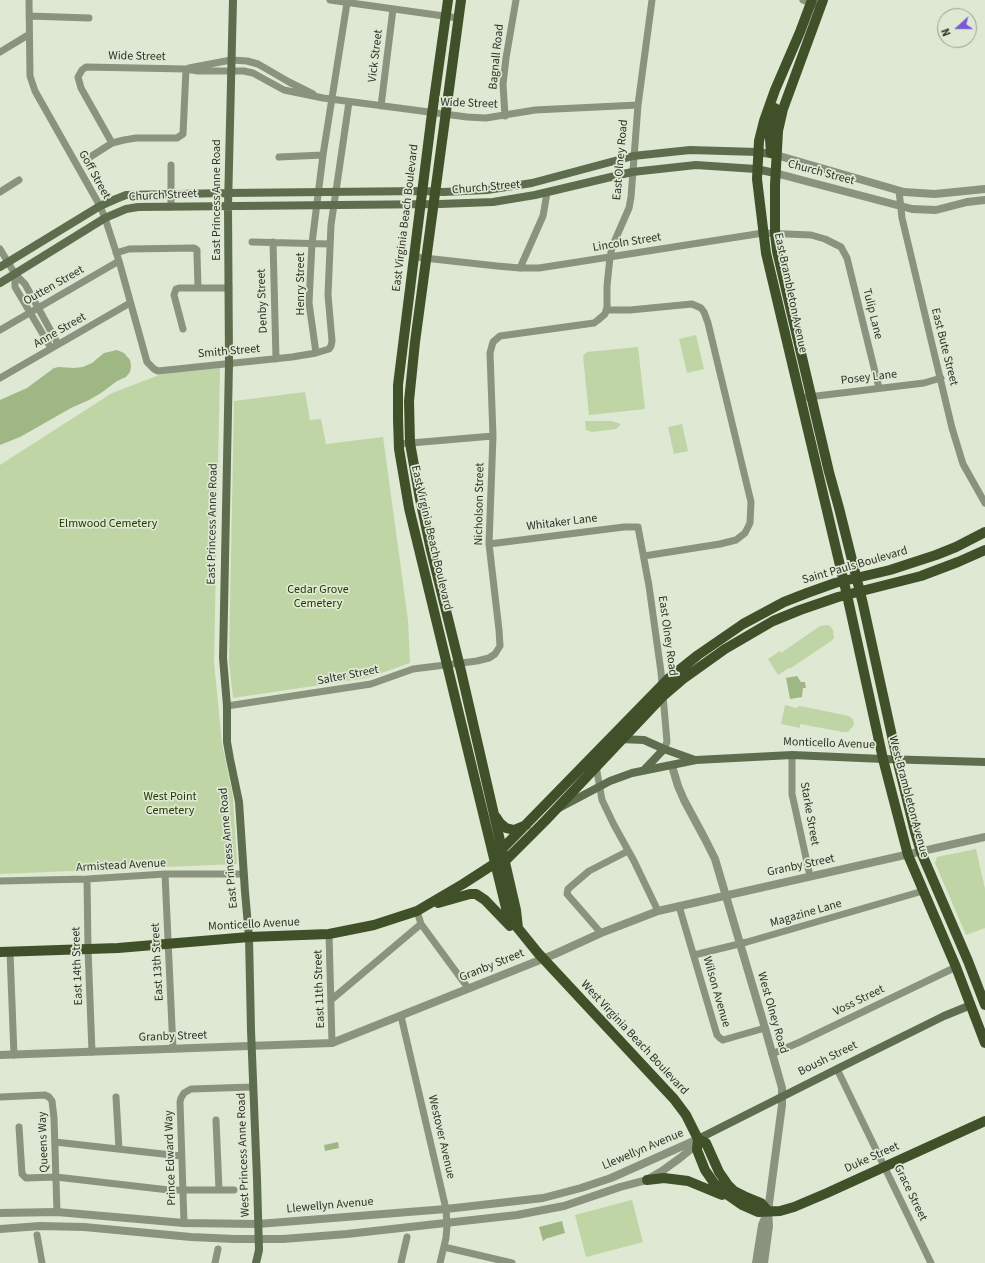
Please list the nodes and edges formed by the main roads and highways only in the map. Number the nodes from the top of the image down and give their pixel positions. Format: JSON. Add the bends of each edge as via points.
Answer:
{"nodes":[{"id":1,"x":233,"y":0,"type":"edge"},
{"id":2,"x":448,"y":0,"type":"edge"},
{"id":3,"x":461,"y":0,"type":"edge"},
{"id":4,"x":808,"y":1,"type":"edge"},
{"id":5,"x":822,"y":4,"type":"edge"},
{"id":6,"x":775,"y":90,"type":"junction"},
{"id":7,"x":758,"y":152,"type":"junction"},
{"id":8,"x":773,"y":155,"type":"junction"},
{"id":9,"x":759,"y":170,"type":"junction"},
{"id":10,"x":775,"y":173,"type":"junction"},
{"id":11,"x":423,"y":191,"type":"junction"},
{"id":12,"x":434,"y":192,"type":"junction"},
{"id":13,"x":228,"y":193,"type":"junction"},
{"id":14,"x":421,"y":204,"type":"junction"},
{"id":15,"x":433,"y":204,"type":"junction"},
{"id":16,"x":228,"y":206,"type":"junction"},
{"id":17,"x":775,"y":234,"type":"junction"},
{"id":18,"x":0,"y":267,"type":"edge"},
{"id":19,"x":411,"y":280,"type":"junction"},
{"id":20,"x":423,"y":282,"type":"junction"},
{"id":21,"x":0,"y":283,"type":"edge"},
{"id":22,"x":985,"y":532,"type":"edge"},
{"id":23,"x":431,"y":550,"type":"junction"},
{"id":24,"x":985,"y":550,"type":"edge"},
{"id":25,"x":420,"y":554,"type":"junction"},
{"id":26,"x":856,"y":578,"type":"junction"},
{"id":27,"x":844,"y":581,"type":"junction"},
{"id":28,"x":860,"y":592,"type":"junction"},
{"id":29,"x":848,"y":595,"type":"junction"},
{"id":30,"x":623,"y":738,"type":"junction"},
{"id":31,"x":610,"y":740,"type":"junction"},
{"id":32,"x":664,"y":749,"type":"junction"},
{"id":33,"x":883,"y":759,"type":"junction"},
{"id":34,"x":897,"y":759,"type":"junction"},
{"id":35,"x":696,"y":760,"type":"junction"},
{"id":36,"x":985,"y":762,"type":"edge"},
{"id":37,"x":644,"y":770,"type":"junction"},
{"id":38,"x":557,"y":809,"type":"junction"},
{"id":39,"x":494,"y":814,"type":"junction"},
{"id":40,"x":528,"y":824,"type":"junction"},
{"id":41,"x":502,"y":850,"type":"junction"},
{"id":42,"x":505,"y":860,"type":"junction"},
{"id":43,"x":494,"y":864,"type":"junction"},
{"id":44,"x":421,"y":909,"type":"junction"},
{"id":45,"x":518,"y":928,"type":"junction"},
{"id":46,"x":249,"y":937,"type":"junction"},
{"id":47,"x":525,"y":938,"type":"junction"},
{"id":48,"x":5,"y":952,"type":"edge"},
{"id":49,"x":543,"y":958,"type":"joint"},
{"id":50,"x":984,"y":1002,"type":"edge"},
{"id":51,"x":971,"y":1005,"type":"junction"},
{"id":52,"x":985,"y":1043,"type":"edge"},
{"id":53,"x":252,"y":1046,"type":"joint"},
{"id":54,"x":985,"y":1121,"type":"edge"},
{"id":55,"x":698,"y":1139,"type":"junction"},
{"id":56,"x":647,"y":1180,"type":"road end"},
{"id":57,"x":731,"y":1198,"type":"junction"},
{"id":58,"x":768,"y":1210,"type":"junction"},
{"id":59,"x":256,"y":1263,"type":"edge"}],
"edges":[{"from":1,"to":13,"type":"main road","name":"East Princess Anne Road"},
{"from":2,"to":11,"type":"main road","name":"East Virginia Beach Boulevard"},
{"from":3,"to":12,"type":"main road","name":"East Virginia Beach Boulevard"},
{"from":4,"to":6,"type":"main road","name":"East Brambleton Avenue","via":[[800,32]]},
{"from":5,"to":8,"type":"main road","name":"East Brambleton Avenue","via":[[783,108]]},
{"from":6,"to":7,"type":"main road","name":"East Brambleton Avenue","via":[[762,128]]},
{"from":6,"to":8,"type":"main road","via":[[776,102],[770,128]]},
{"from":7,"to":8,"type":"main road","name":"Church Street"},
{"from":7,"to":9,"type":"main road","name":"East Brambleton Avenue"},
{"from":7,"to":12,"type":"main road","name":"Church Street","via":[[690,150],[633,156],[532,183],[487,190]]},
{"from":8,"to":10,"type":"main road","name":"East Brambleton Avenue"},
{"from":9,"to":10,"type":"main road","name":"Church Street"},
{"from":9,"to":15,"type":"main road","name":"Church Street","via":[[696,165],[632,172],[535,195],[493,202]]},
{"from":9,"to":17,"type":"main road","via":[[768,215]]},
{"from":9,"to":27,"type":"main road","name":"East Brambleton Avenue","via":[[763,233],[771,275]]},
{"from":10,"to":17,"type":"main road","name":"East Brambleton Avenue"},
{"from":11,"to":12,"type":"main road","name":"Church Street"},
{"from":11,"to":13,"type":"main road","name":"Church Street"},
{"from":11,"to":14,"type":"main road","name":"East Virginia Beach Boulevard"},
{"from":12,"to":15,"type":"main road","name":"East Virginia Beach Boulevard"},
{"from":13,"to":16,"type":"main road","name":"East Princess Anne Road"},
{"from":13,"to":18,"type":"main road","name":"Church Street","via":[[126,195],[100,206]]},
{"from":14,"to":15,"type":"main road","name":"Church Street"},
{"from":14,"to":16,"type":"main road","name":"Church Street"},
{"from":14,"to":19,"type":"main road","name":"East Virginia Beach Boulevard"},
{"from":15,"to":20,"type":"main road","name":"East Virginia Beach Boulevard"},
{"from":16,"to":21,"type":"main road","name":"Church Street","via":[[126,209],[105,218]]},
{"from":16,"to":46,"type":"main road","name":"East Princess Anne Road","via":[[229,363],[223,658],[229,753],[239,802]]},
{"from":17,"to":26,"type":"main road","name":"East Brambleton Avenue","via":[[779,262]]},
{"from":19,"to":20,"type":"main road"},
{"from":19,"to":25,"type":"main road","name":"East Virginia Beach Boulevard","via":[[398,385],[398,419],[399,444],[409,508]]},
{"from":20,"to":23,"type":"main road","name":"East Virginia Beach Boulevard","via":[[409,401],[410,443]]},
{"from":22,"to":26,"type":"main road","name":"Saint Pauls Boulevard","via":[[936,555]]},
{"from":23,"to":25,"type":"main road"},
{"from":23,"to":39,"type":"main road","name":"East Virginia Beach Boulevard"},
{"from":24,"to":28,"type":"main road","via":[[921,576]]},
{"from":25,"to":43,"type":"main road","name":"East Virginia Beach Boulevard"},
{"from":26,"to":27,"type":"main road","name":"Saint Pauls Boulevard"},
{"from":26,"to":28,"type":"main road","name":"East Brambleton Avenue"},
{"from":27,"to":29,"type":"main road","name":"East Brambleton Avenue"},
{"from":27,"to":31,"type":"main road","name":"Saint Pauls Boulevard","via":[[807,593],[763,612],[743,624],[698,655],[662,685]]},
{"from":28,"to":29,"type":"main road"},
{"from":28,"to":34,"type":"main road","name":"West Brambleton Avenue"},
{"from":29,"to":30,"type":"main road","via":[[800,610],[763,626],[712,657],[662,697]]},
{"from":29,"to":33,"type":"main road","name":"West Brambleton Avenue"},
{"from":30,"to":31,"type":"main road","name":"Monticello Avenue"},
{"from":30,"to":32,"type":"main road","name":"Monticello Avenue","via":[[644,740]]},
{"from":30,"to":38,"type":"main road","name":"Monticello Avenue"},
{"from":31,"to":40,"type":"main road","name":"Monticello Avenue"},
{"from":32,"to":35,"type":"main road","name":"Monticello Avenue"},
{"from":32,"to":37,"type":"main road"},
{"from":33,"to":34,"type":"main road","name":"Monticello Avenue"},
{"from":33,"to":35,"type":"main road","name":"Monticello Avenue","via":[[792,755]]},
{"from":33,"to":51,"type":"main road","name":"West Brambleton Avenue","via":[[908,855]]},
{"from":34,"to":36,"type":"main road","name":"Monticello Avenue"},
{"from":34,"to":50,"type":"main road","name":"West Brambleton Avenue","via":[[921,852]]},
{"from":35,"to":37,"type":"main road","name":"Monticello Avenue"},
{"from":37,"to":38,"type":"main road","name":"Monticello Avenue","via":[[610,781]]},
{"from":38,"to":42,"type":"main road","name":"Monticello Avenue"},
{"from":39,"to":40,"type":"main road","via":[[506,828],[514,830]]},
{"from":39,"to":41,"type":"main road","name":"East Virginia Beach Boulevard"},
{"from":40,"to":41,"type":"main road","name":"Monticello Avenue"},
{"from":41,"to":42,"type":"main road","name":"East Virginia Beach Boulevard"},
{"from":41,"to":43,"type":"main road","name":"Monticello Avenue"},
{"from":42,"to":43,"type":"main road","name":"Monticello Avenue"},
{"from":42,"to":45,"type":"main road","name":"East Virginia Beach Boulevard"},
{"from":43,"to":44,"type":"main road","name":"Monticello Avenue"},
{"from":43,"to":45,"type":"main road","name":"East Virginia Beach Boulevard","via":[[508,916]]},
{"from":44,"to":46,"type":"main road","name":"Monticello Avenue","via":[[374,925],[329,934]]},
{"from":44,"to":47,"type":"main road","via":[[476,894],[486,900],[505,922]]},
{"from":45,"to":47,"type":"main road","name":"East Virginia Beach Boulevard"},
{"from":46,"to":48,"type":"main road","name":"Monticello Avenue","via":[[88,949]]},
{"from":46,"to":53,"type":"main road","name":"East Princess Anne Road"},
{"from":47,"to":49,"type":"main road","name":"East Virginia Beach Boulevard"},
{"from":49,"to":55,"type":"main road","name":"West Virginia Beach Boulevard","via":[[674,1099],[686,1115]]},
{"from":50,"to":51,"type":"main road","name":"Boush Street"},
{"from":51,"to":52,"type":"main road","name":"West Brambleton Avenue"},
{"from":51,"to":55,"type":"main road","name":"Boush Street","via":[[950,1013]]},
{"from":53,"to":59,"type":"main road","name":"West Princess Anne Road","via":[[259,1239]]},
{"from":54,"to":58,"type":"main road","name":"Duke Street","via":[[794,1207]]},
{"from":55,"to":57,"type":"main road","via":[[697,1150],[705,1170],[714,1183]]},
{"from":55,"to":58,"type":"main road","via":[[706,1143],[728,1185],[734,1191],[761,1203]]},
{"from":56,"to":57,"type":"main road","via":[[664,1178],[688,1181]]},
{"from":57,"to":58,"type":"main road","name":"Duke Street","via":[[758,1212]]}]}
